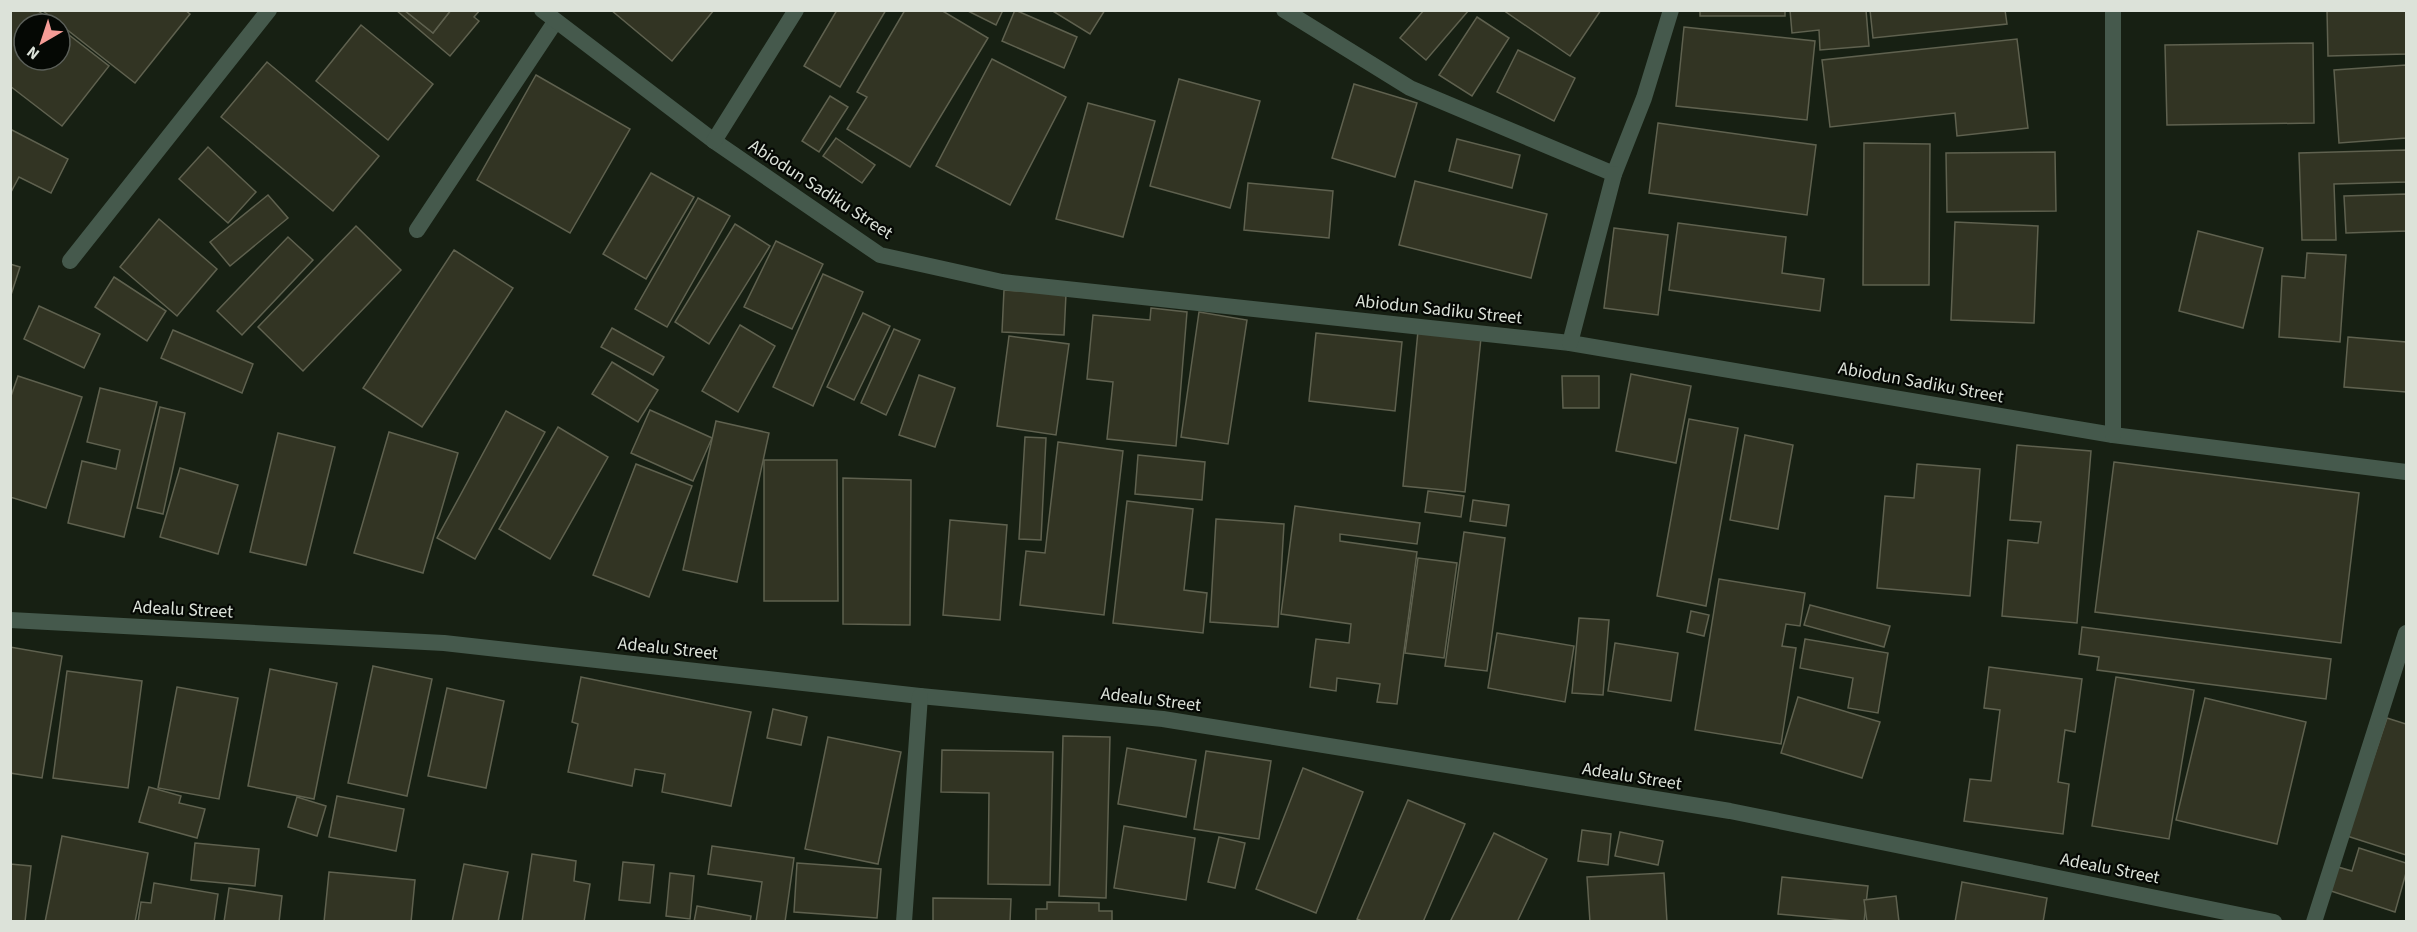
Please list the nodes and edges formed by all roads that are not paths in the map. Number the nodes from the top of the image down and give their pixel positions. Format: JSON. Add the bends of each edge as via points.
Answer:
{"nodes":[{"id":1,"x":269,"y":10,"type":"edge"},
{"id":2,"x":796,"y":10,"type":"edge"},
{"id":3,"x":1284,"y":10,"type":"edge"},
{"id":4,"x":1671,"y":10,"type":"edge"},
{"id":5,"x":2113,"y":10,"type":"edge"},
{"id":6,"x":548,"y":16,"type":"edge"},
{"id":7,"x":714,"y":141,"type":"junction"},
{"id":8,"x":1614,"y":174,"type":"junction"},
{"id":9,"x":417,"y":230,"type":"dead end"},
{"id":10,"x":70,"y":261,"type":"dead end"},
{"id":11,"x":1570,"y":343,"type":"junction"},
{"id":12,"x":2113,"y":435,"type":"junction"},
{"id":13,"x":2406,"y":472,"type":"edge"},
{"id":14,"x":10,"y":620,"type":"edge"},
{"id":15,"x":2406,"y":633,"type":"edge"},
{"id":16,"x":920,"y":696,"type":"junction"},
{"id":17,"x":904,"y":921,"type":"edge"},
{"id":18,"x":2274,"y":921,"type":"edge"},
{"id":19,"x":2314,"y":921,"type":"edge"}],
"edges":[{"from":1,"to":10,"type":"street"},
{"from":2,"to":7,"type":"street"},
{"from":3,"to":8,"type":"street","via":[[1410,88]]},
{"from":4,"to":8,"type":"street","via":[[1644,98]]},
{"from":5,"to":12,"type":"street"},
{"from":6,"to":7,"type":"street","name":"Abiodun Sadiku Street"},
{"from":6,"to":9,"type":"street"},
{"from":7,"to":11,"type":"street","name":"Abiodun Sadiku Street","via":[[880,255],[1002,282]]},
{"from":8,"to":11,"type":"street"},
{"from":11,"to":12,"type":"street","name":"Abiodun Sadiku Street"},
{"from":12,"to":13,"type":"street","name":"Abiodun Sadiku Street"},
{"from":14,"to":16,"type":"street","name":"Adealu Street","via":[[444,643]]},
{"from":15,"to":19,"type":"street"},
{"from":16,"to":17,"type":"street"},
{"from":16,"to":18,"type":"street","name":"Adealu Street","via":[[1163,718],[1730,811]]}]}
